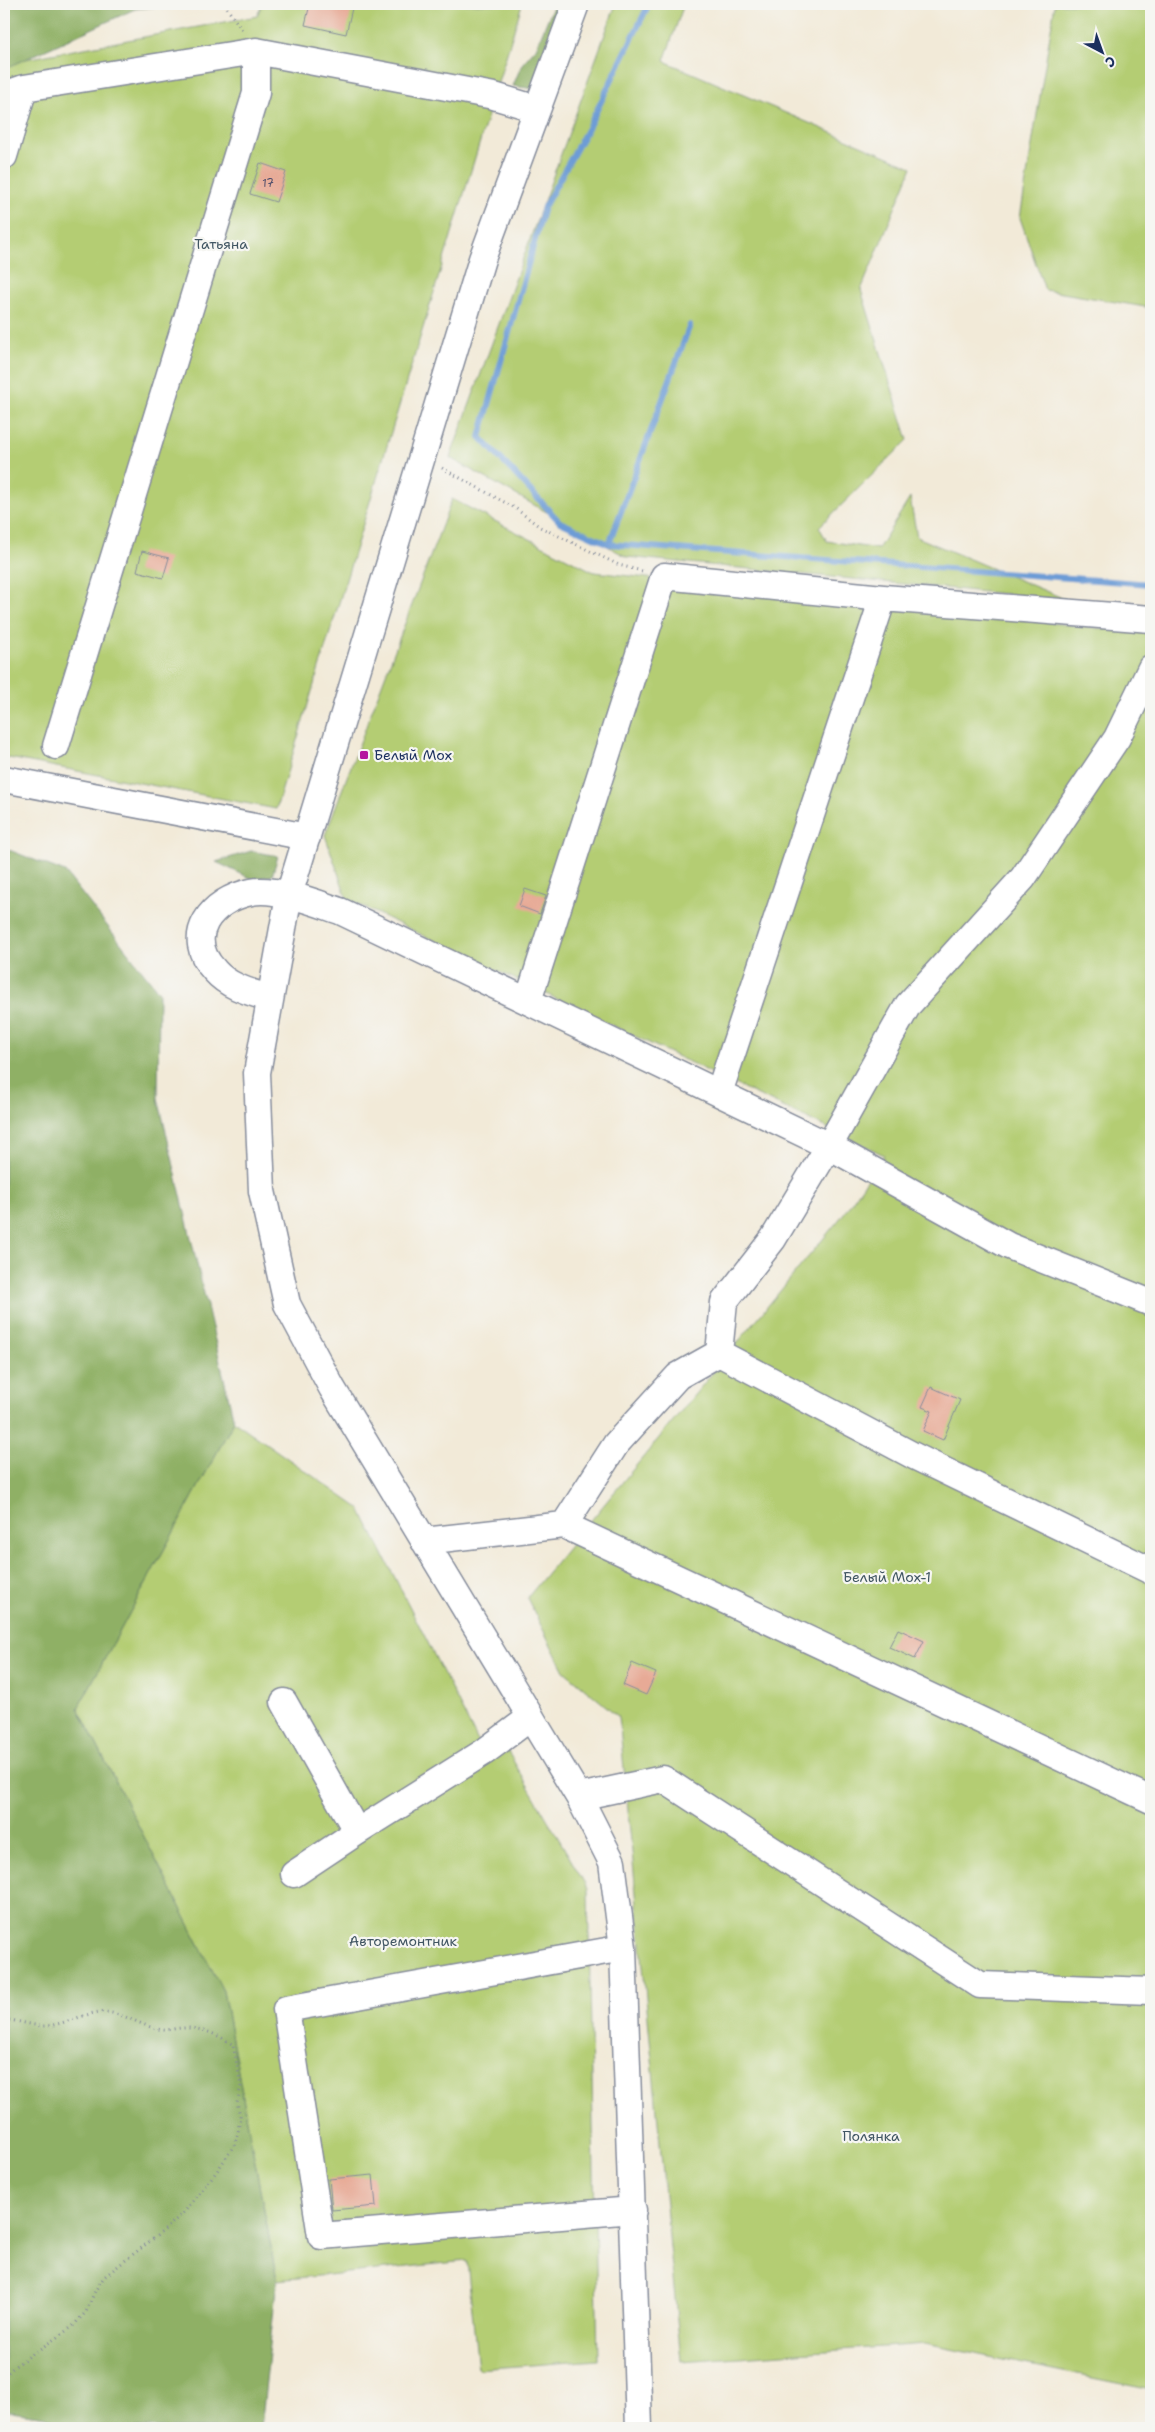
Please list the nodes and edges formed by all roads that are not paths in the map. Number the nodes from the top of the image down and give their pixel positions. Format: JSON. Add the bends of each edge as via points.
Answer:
{"nodes":[{"id":1,"x":576,"y":4,"type":"edge"},
{"id":2,"x":256,"y":50,"type":"junction"},
{"id":3,"x":14,"y":92,"type":"edge"},
{"id":4,"x":537,"y":109,"type":"junction"},
{"id":5,"x":4,"y":156,"type":"edge"},
{"id":6,"x":883,"y":598,"type":"junction"},
{"id":7,"x":1151,"y":619,"type":"edge"},
{"id":8,"x":1151,"y":668,"type":"edge"},
{"id":9,"x":56,"y":746,"type":"dead end"},
{"id":10,"x":4,"y":779,"type":"edge"},
{"id":11,"x":307,"y":837,"type":"junction"},
{"id":12,"x":289,"y":895,"type":"junction"},
{"id":13,"x":269,"y":998,"type":"junction"},
{"id":14,"x":528,"y":1001,"type":"junction"},
{"id":15,"x":719,"y":1093,"type":"junction"},
{"id":16,"x":829,"y":1146,"type":"junction"},
{"id":17,"x":1151,"y":1303,"type":"edge"},
{"id":18,"x":719,"y":1353,"type":"junction"},
{"id":19,"x":564,"y":1525,"type":"junction"},
{"id":20,"x":424,"y":1541,"type":"junction"},
{"id":21,"x":1151,"y":1571,"type":"edge"},
{"id":22,"x":284,"y":1702,"type":"dead end"},
{"id":23,"x":531,"y":1717,"type":"junction"},
{"id":24,"x":579,"y":1797,"type":"junction"},
{"id":25,"x":1151,"y":1800,"type":"edge"},
{"id":26,"x":357,"y":1832,"type":"junction"},
{"id":27,"x":294,"y":1874,"type":"dead end"},
{"id":28,"x":623,"y":1948,"type":"junction"},
{"id":29,"x":1151,"y":1991,"type":"edge"},
{"id":30,"x":633,"y":2210,"type":"junction"},
{"id":31,"x":640,"y":2428,"type":"edge"}],
"edges":[{"from":1,"to":4,"type":"street"},
{"from":2,"to":3,"type":"street"},
{"from":2,"to":4,"type":"street","via":[[494,96]]},
{"from":2,"to":9,"type":"street","via":[[256,93]]},
{"from":3,"to":5,"type":"street"},
{"from":4,"to":11,"type":"street","via":[[482,259]]},
{"from":6,"to":7,"type":"street"},
{"from":6,"to":14,"type":"street","via":[[664,576]]},
{"from":6,"to":15,"type":"street"},
{"from":8,"to":16,"type":"street","via":[[1117,738],[1022,878],[908,1005]]},
{"from":10,"to":11,"type":"street"},
{"from":11,"to":12,"type":"street"},
{"from":12,"to":13,"type":"street"},
{"from":12,"to":13,"type":"street","via":[[252,892],[229,901],[209,915],[200,930],[202,952],[215,971],[234,986]]},
{"from":12,"to":14,"type":"street","via":[[340,911]]},
{"from":13,"to":20,"type":"street","via":[[256,1073],[262,1192],[287,1304],[332,1388]]},
{"from":14,"to":15,"type":"street"},
{"from":15,"to":16,"type":"street"},
{"from":16,"to":17,"type":"street","via":[[1009,1246]]},
{"from":16,"to":18,"type":"street","via":[[773,1239],[724,1302]]},
{"from":18,"to":19,"type":"street","via":[[678,1376],[616,1444]]},
{"from":18,"to":21,"type":"street","via":[[914,1456]]},
{"from":19,"to":20,"type":"street"},
{"from":19,"to":25,"type":"street"},
{"from":20,"to":23,"type":"street"},
{"from":22,"to":26,"type":"street"},
{"from":23,"to":24,"type":"street"},
{"from":23,"to":26,"type":"street","via":[[484,1752]]},
{"from":24,"to":28,"type":"street","via":[[612,1862]]},
{"from":24,"to":29,"type":"street","via":[[663,1779],[980,1984]]},
{"from":26,"to":27,"type":"street"},
{"from":28,"to":30,"type":"street"},
{"from":28,"to":30,"type":"street","via":[[286,2009],[321,2236]]},
{"from":30,"to":31,"type":"street"}]}
